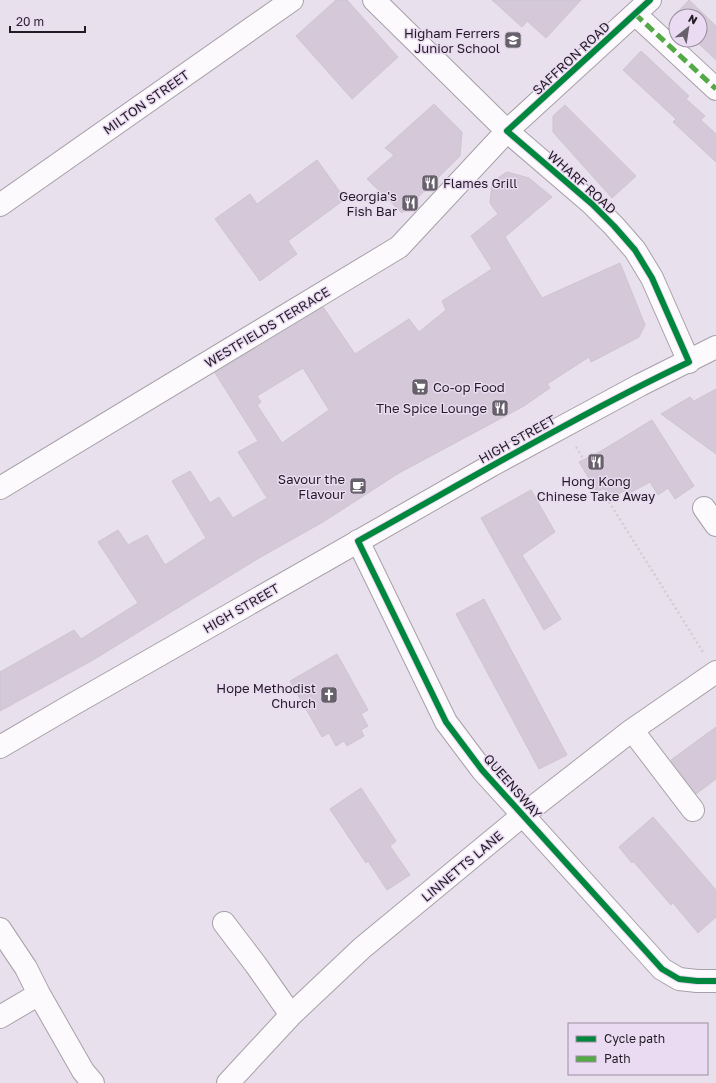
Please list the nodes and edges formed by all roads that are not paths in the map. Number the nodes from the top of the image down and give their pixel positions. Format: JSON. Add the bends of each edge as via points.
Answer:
{"nodes":[{"id":1,"x":292,"y":0,"type":"edge"},
{"id":2,"x":374,"y":0,"type":"edge"},
{"id":3,"x":642,"y":7,"type":"edge"},
{"id":4,"x":716,"y":89,"type":"edge"},
{"id":5,"x":507,"y":131,"type":"junction"},
{"id":6,"x":0,"y":205,"type":"edge"},
{"id":7,"x":716,"y":347,"type":"edge"},
{"id":8,"x":689,"y":362,"type":"junction"},
{"id":9,"x":0,"y":488,"type":"edge"},
{"id":10,"x":358,"y":541,"type":"junction"},
{"id":11,"x":716,"y":672,"type":"edge"},
{"id":12,"x":632,"y":730,"type":"junction"},
{"id":13,"x":0,"y":747,"type":"edge"},
{"id":14,"x":693,"y":810,"type":"dead end"},
{"id":15,"x":523,"y":815,"type":"junction"},
{"id":16,"x":224,"y":923,"type":"dead end"},
{"id":17,"x":0,"y":928,"type":"edge"},
{"id":18,"x":716,"y":981,"type":"edge"},
{"id":19,"x":39,"y":994,"type":"junction"},
{"id":20,"x":291,"y":1015,"type":"junction"},
{"id":21,"x":0,"y":1017,"type":"edge"},
{"id":22,"x":93,"y":1083,"type":"edge"},
{"id":23,"x":228,"y":1083,"type":"edge"}],
"edges":[{"from":1,"to":6,"type":"street","name":"MILTON STREET"},
{"from":2,"to":5,"type":"street","name":"WHARF ROAD"},
{"from":3,"to":4,"type":"street"},
{"from":3,"to":5,"type":"street","name":"SAFFRON ROAD"},
{"from":5,"to":8,"type":"street","name":"WHARF ROAD","via":[[592,204],[635,250],[652,278]]},
{"from":5,"to":9,"type":"street","name":"WESTFIELDS TERRACE","via":[[399,247]]},
{"from":7,"to":8,"type":"street","name":"HIGH STREET"},
{"from":8,"to":10,"type":"street","name":"HIGH STREET","via":[[563,426]]},
{"from":10,"to":13,"type":"street","name":"HIGH STREET"},
{"from":10,"to":15,"type":"street","name":"QUEENSWAY","via":[[446,722],[482,770]]},
{"from":11,"to":12,"type":"street","name":"LINNETTS LANE"},
{"from":12,"to":14,"type":"street"},
{"from":12,"to":15,"type":"street","name":"LINNETTS LANE"},
{"from":15,"to":18,"type":"street","name":"QUEENSWAY","via":[[662,969],[679,978]]},
{"from":15,"to":20,"type":"street","name":"LINNETTS LANE","via":[[362,948]]},
{"from":16,"to":20,"type":"street"},
{"from":17,"to":19,"type":"street","via":[[26,968]]},
{"from":19,"to":21,"type":"street"},
{"from":19,"to":22,"type":"street","via":[[83,1071]]},
{"from":20,"to":23,"type":"street","name":"LINNETTS LANE"}]}
